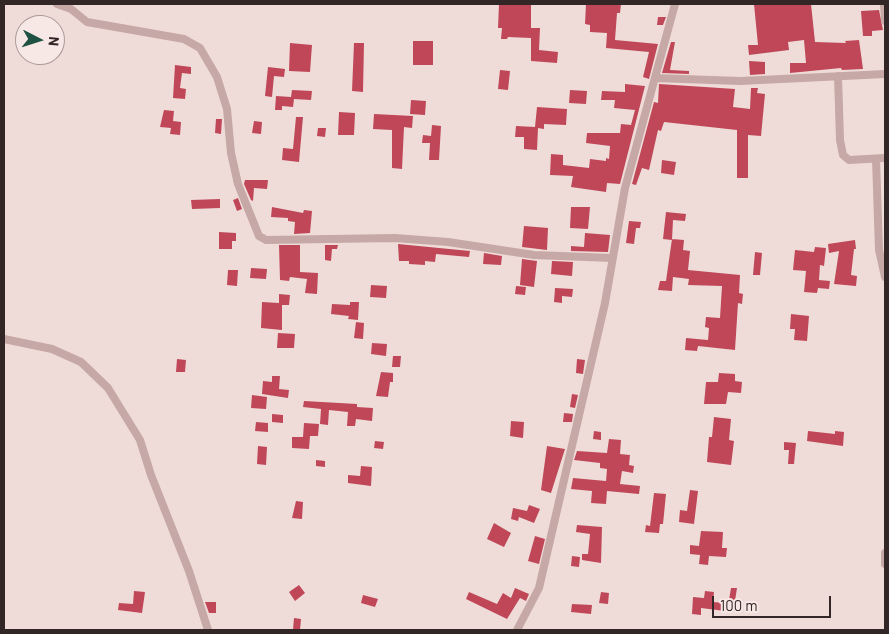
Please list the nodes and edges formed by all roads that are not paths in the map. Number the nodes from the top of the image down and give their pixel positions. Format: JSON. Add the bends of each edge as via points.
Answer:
{"nodes":[{"id":1,"x":57,"y":4,"type":"edge"},
{"id":2,"x":675,"y":4,"type":"edge"},
{"id":3,"x":884,"y":4,"type":"edge"},
{"id":4,"x":885,"y":21,"type":"edge"},
{"id":5,"x":885,"y":74,"type":"edge"},
{"id":6,"x":838,"y":76,"type":"junction"},
{"id":7,"x":655,"y":78,"type":"junction"},
{"id":8,"x":885,"y":158,"type":"edge"},
{"id":9,"x":876,"y":159,"type":"junction"},
{"id":10,"x":612,"y":258,"type":"junction"},
{"id":11,"x":885,"y":277,"type":"edge"},
{"id":12,"x":4,"y":339,"type":"edge"},
{"id":13,"x":885,"y":553,"type":"edge"},
{"id":14,"x":885,"y":564,"type":"edge"},
{"id":15,"x":208,"y":630,"type":"edge"},
{"id":16,"x":517,"y":630,"type":"edge"}],
"edges":[{"from":1,"to":10,"type":"street","via":[[71,9],[87,22],[184,39],[200,48],[217,77],[227,109],[238,184],[259,236],[266,240],[395,238],[534,255]]},
{"from":2,"to":7,"type":"street"},
{"from":3,"to":4,"type":"street"},
{"from":5,"to":6,"type":"street"},
{"from":6,"to":7,"type":"street","via":[[740,81]]},
{"from":6,"to":9,"type":"street","via":[[843,155],[849,160]]},
{"from":7,"to":10,"type":"street","via":[[625,188]]},
{"from":8,"to":9,"type":"street"},
{"from":9,"to":11,"type":"street","via":[[879,250]]},
{"from":10,"to":16,"type":"street","via":[[592,362],[539,588]]},
{"from":12,"to":15,"type":"street","via":[[52,349],[81,362],[108,388],[140,440]]},
{"from":13,"to":14,"type":"street"}]}
